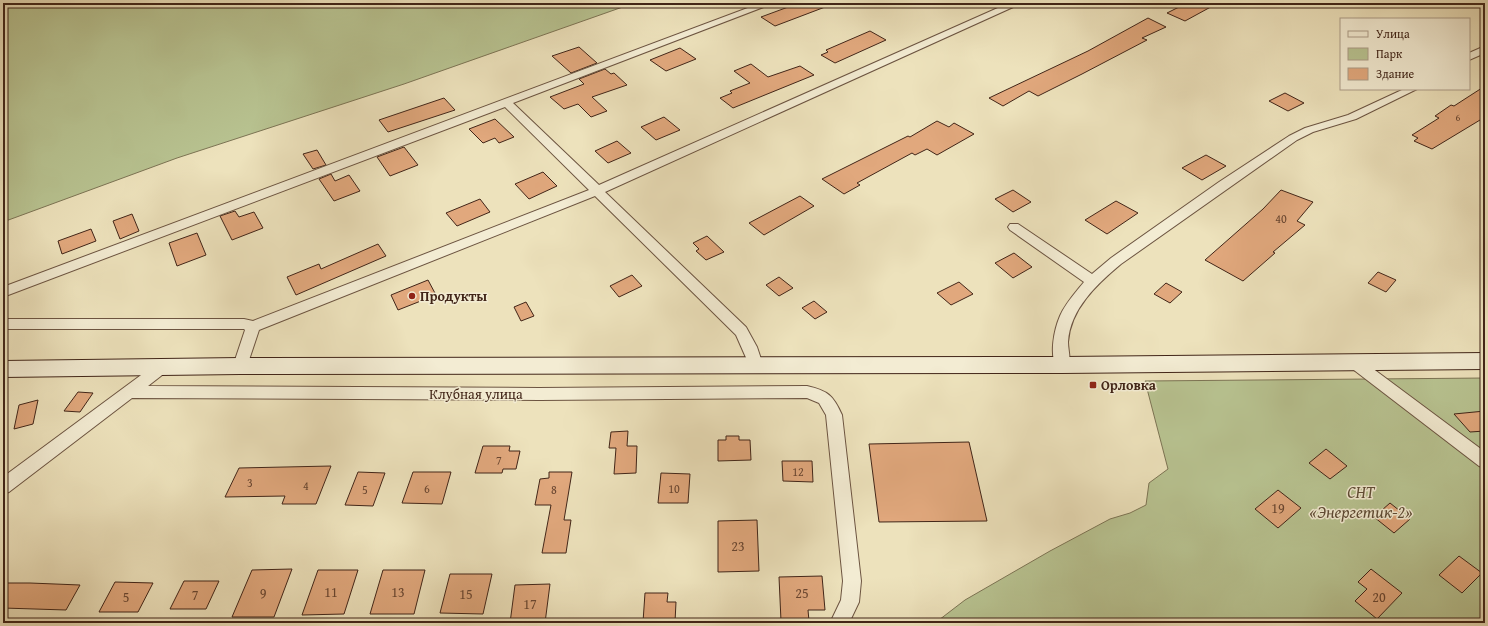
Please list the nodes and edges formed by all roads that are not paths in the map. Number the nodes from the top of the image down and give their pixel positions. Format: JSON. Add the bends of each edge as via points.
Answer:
{"nodes":[{"id":1,"x":769,"y":3,"type":"edge"},
{"id":2,"x":1017,"y":3,"type":"edge"},
{"id":3,"x":1485,"y":49,"type":"edge"},
{"id":4,"x":1470,"y":56,"type":"edge"},
{"id":5,"x":1410,"y":90,"type":"edge"},
{"id":6,"x":506,"y":102,"type":"junction"},
{"id":7,"x":599,"y":190,"type":"junction"},
{"id":8,"x":1014,"y":227,"type":"dead end"},
{"id":9,"x":1092,"y":281,"type":"junction"},
{"id":10,"x":3,"y":292,"type":"edge"},
{"id":11,"x":3,"y":324,"type":"edge"},
{"id":12,"x":253,"y":327,"type":"junction"},
{"id":13,"x":1485,"y":361,"type":"edge"},
{"id":14,"x":1355,"y":363,"type":"junction"},
{"id":15,"x":756,"y":365,"type":"junction"},
{"id":16,"x":240,"y":366,"type":"junction"},
{"id":17,"x":1062,"y":366,"type":"junction"},
{"id":18,"x":160,"y":368,"type":"junction"},
{"id":19,"x":3,"y":369,"type":"edge"},
{"id":20,"x":131,"y":392,"type":"junction"},
{"id":21,"x":1485,"y":461,"type":"edge"},
{"id":22,"x":3,"y":488,"type":"edge"},
{"id":23,"x":839,"y":623,"type":"edge"}],
"edges":[{"from":1,"to":6,"type":"street"},
{"from":2,"to":7,"type":"street"},
{"from":3,"to":4,"type":"street"},
{"from":5,"to":9,"type":"street","via":[[1352,117],[1309,130],[1293,138],[1116,261]]},
{"from":6,"to":7,"type":"street"},
{"from":6,"to":10,"type":"street"},
{"from":7,"to":12,"type":"street"},
{"from":7,"to":15,"type":"street","via":[[741,331]]},
{"from":8,"to":9,"type":"street"},
{"from":9,"to":17,"type":"street","via":[[1066,316],[1061,341]]},
{"from":11,"to":12,"type":"street","via":[[244,324]]},
{"from":12,"to":16,"type":"street"},
{"from":13,"to":14,"type":"main road"},
{"from":14,"to":17,"type":"main road"},
{"from":14,"to":21,"type":"street"},
{"from":15,"to":16,"type":"main road"},
{"from":15,"to":17,"type":"main road"},
{"from":16,"to":18,"type":"main road"},
{"from":18,"to":19,"type":"main road"},
{"from":18,"to":20,"type":"street"},
{"from":20,"to":22,"type":"street"},
{"from":20,"to":23,"type":"street","name":"Клубная улица","via":[[807,392],[820,395],[829,401],[834,414],[852,581],[850,602]]}]}
